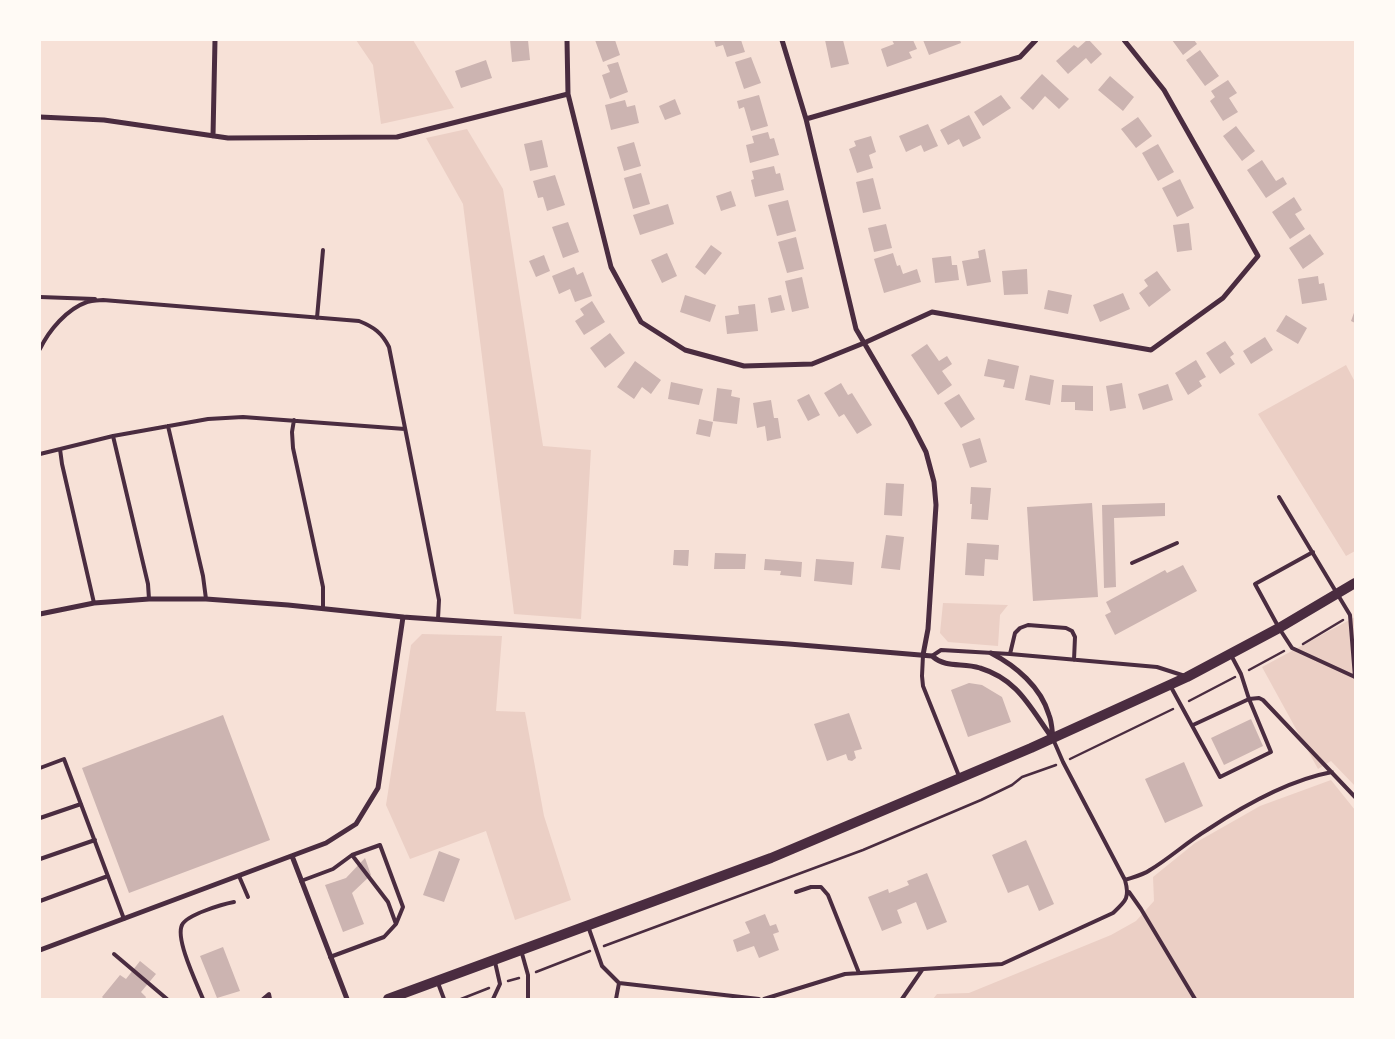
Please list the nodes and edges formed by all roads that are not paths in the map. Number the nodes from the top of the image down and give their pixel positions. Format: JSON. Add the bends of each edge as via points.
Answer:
{"nodes":[{"id":1,"x":215,"y":40,"type":"edge"},
{"id":2,"x":567,"y":40,"type":"edge"},
{"id":3,"x":782,"y":40,"type":"edge"},
{"id":4,"x":1036,"y":40,"type":"edge"},
{"id":5,"x":1124,"y":40,"type":"edge"},
{"id":6,"x":568,"y":94,"type":"junction"},
{"id":7,"x":40,"y":117,"type":"edge"},
{"id":8,"x":806,"y":119,"type":"junction"},
{"id":9,"x":213,"y":136,"type":"junction"},
{"id":10,"x":324,"y":250,"type":"dead end"},
{"id":11,"x":40,"y":296,"type":"edge"},
{"id":12,"x":103,"y":300,"type":"junction"},
{"id":13,"x":317,"y":318,"type":"junction"},
{"id":14,"x":864,"y":343,"type":"junction"},
{"id":15,"x":40,"y":349,"type":"edge"},
{"id":16,"x":294,"y":420,"type":"junction"},
{"id":17,"x":168,"y":426,"type":"junction"},
{"id":18,"x":405,"y":429,"type":"junction"},
{"id":19,"x":113,"y":436,"type":"junction"},
{"id":20,"x":60,"y":449,"type":"junction"},
{"id":21,"x":40,"y":454,"type":"edge"},
{"id":22,"x":1279,"y":497,"type":"dead end"},
{"id":23,"x":1177,"y":543,"type":"dead end"},
{"id":24,"x":1313,"y":552,"type":"junction"},
{"id":25,"x":1132,"y":563,"type":"dead end"},
{"id":26,"x":1355,"y":582,"type":"edge"},
{"id":27,"x":1338,"y":592,"type":"junction"},
{"id":28,"x":149,"y":599,"type":"junction"},
{"id":29,"x":206,"y":599,"type":"junction"},
{"id":30,"x":94,"y":603,"type":"junction"},
{"id":31,"x":323,"y":609,"type":"junction"},
{"id":32,"x":40,"y":614,"type":"edge"},
{"id":33,"x":403,"y":617,"type":"junction"},
{"id":34,"x":438,"y":620,"type":"junction"},
{"id":35,"x":1279,"y":628,"type":"junction"},
{"id":36,"x":991,"y":653,"type":"junction"},
{"id":37,"x":1010,"y":654,"type":"junction"},
{"id":38,"x":1230,"y":654,"type":"junction"},
{"id":39,"x":923,"y":655,"type":"junction"},
{"id":40,"x":932,"y":656,"type":"junction"},
{"id":41,"x":1074,"y":660,"type":"junction"},
{"id":42,"x":1187,"y":677,"type":"junction"},
{"id":43,"x":1355,"y":677,"type":"edge"},
{"id":44,"x":1170,"y":685,"type":"junction"},
{"id":45,"x":1249,"y":699,"type":"junction"},
{"id":46,"x":1193,"y":725,"type":"junction"},
{"id":47,"x":1053,"y":739,"type":"junction"},
{"id":48,"x":40,"y":768,"type":"edge"},
{"id":49,"x":1332,"y":772,"type":"junction"},
{"id":50,"x":960,"y":778,"type":"junction"},
{"id":51,"x":1355,"y":797,"type":"edge"},
{"id":52,"x":80,"y":804,"type":"junction"},
{"id":53,"x":40,"y":818,"type":"edge"},
{"id":54,"x":94,"y":840,"type":"junction"},
{"id":55,"x":352,"y":855,"type":"junction"},
{"id":56,"x":292,"y":856,"type":"junction"},
{"id":57,"x":40,"y":859,"type":"edge"},
{"id":58,"x":108,"y":876,"type":"junction"},
{"id":59,"x":239,"y":876,"type":"junction"},
{"id":60,"x":1126,"y":880,"type":"junction"},
{"id":61,"x":301,"y":881,"type":"junction"},
{"id":62,"x":796,"y":892,"type":"dead end"},
{"id":63,"x":1129,"y":892,"type":"junction"},
{"id":64,"x":248,"y":897,"type":"dead end"},
{"id":65,"x":40,"y":901,"type":"edge"},
{"id":66,"x":234,"y":902,"type":"dead end"},
{"id":67,"x":124,"y":919,"type":"junction"},
{"id":68,"x":396,"y":924,"type":"junction"},
{"id":69,"x":588,"y":926,"type":"junction"},
{"id":70,"x":40,"y":950,"type":"edge"},
{"id":71,"x":521,"y":950,"type":"junction"},
{"id":72,"x":114,"y":954,"type":"dead end"},
{"id":73,"x":330,"y":957,"type":"junction"},
{"id":74,"x":495,"y":960,"type":"junction"},
{"id":75,"x":922,"y":970,"type":"junction"},
{"id":76,"x":859,"y":973,"type":"junction"},
{"id":77,"x":437,"y":981,"type":"junction"},
{"id":78,"x":619,"y":982,"type":"junction"},
{"id":79,"x":167,"y":999,"type":"edge"},
{"id":80,"x":203,"y":999,"type":"edge"},
{"id":81,"x":263,"y":999,"type":"edge"},
{"id":82,"x":270,"y":999,"type":"edge"},
{"id":83,"x":347,"y":999,"type":"edge"},
{"id":84,"x":388,"y":999,"type":"edge"},
{"id":85,"x":444,"y":999,"type":"edge"},
{"id":86,"x":493,"y":999,"type":"edge"},
{"id":87,"x":528,"y":999,"type":"edge"},
{"id":88,"x":616,"y":999,"type":"edge"},
{"id":89,"x":759,"y":999,"type":"edge"},
{"id":90,"x":764,"y":999,"type":"edge"},
{"id":91,"x":902,"y":999,"type":"edge"},
{"id":92,"x":1195,"y":999,"type":"edge"}],
"edges":[{"from":1,"to":9,"type":"street"},
{"from":2,"to":6,"type":"street"},
{"from":3,"to":8,"type":"street"},
{"from":4,"to":8,"type":"street","via":[[1020,57]]},
{"from":5,"to":14,"type":"street","via":[[1164,90],[1258,256],[1223,298],[1151,350],[932,312]]},
{"from":6,"to":9,"type":"street","via":[[397,137]]},
{"from":6,"to":14,"type":"street","via":[[611,267],[641,322],[685,350],[744,366],[812,364]]},
{"from":7,"to":9,"type":"street","via":[[104,120]]},
{"from":8,"to":14,"type":"street","via":[[856,329]]},
{"from":10,"to":13,"type":"lane"},
{"from":11,"to":12,"type":"lane"},
{"from":12,"to":13,"type":"lane"},
{"from":12,"to":15,"type":"lane","via":[[87,302],[70,312],[44,339]]},
{"from":13,"to":18,"type":"lane","via":[[359,321],[371,326],[384,338],[389,347]]},
{"from":14,"to":39,"type":"street","via":[[926,452],[934,482],[936,505],[928,629]]},
{"from":16,"to":17,"type":"lane","via":[[225,418]]},
{"from":16,"to":18,"type":"lane"},
{"from":16,"to":31,"type":"lane","via":[[293,448],[322,588]]},
{"from":17,"to":19,"type":"lane"},
{"from":17,"to":29,"type":"lane"},
{"from":18,"to":34,"type":"lane","via":[[439,600]]},
{"from":19,"to":20,"type":"lane"},
{"from":19,"to":28,"type":"lane"},
{"from":20,"to":21,"type":"lane"},
{"from":20,"to":30,"type":"lane"},
{"from":22,"to":24,"type":"lane"},
{"from":23,"to":25,"type":"lane"},
{"from":24,"to":27,"type":"lane"},
{"from":24,"to":35,"type":"lane","via":[[1255,584]]},
{"from":26,"to":27,"type":"main road"},
{"from":27,"to":35,"type":"main road"},
{"from":27,"to":43,"type":"lane","via":[[1350,615]]},
{"from":28,"to":29,"type":"street"},
{"from":28,"to":30,"type":"street"},
{"from":29,"to":31,"type":"street"},
{"from":30,"to":32,"type":"street"},
{"from":31,"to":33,"type":"street"},
{"from":33,"to":34,"type":"street"},
{"from":33,"to":56,"type":"street","via":[[378,788],[356,824],[326,843]]},
{"from":34,"to":39,"type":"street"},
{"from":35,"to":38,"type":"main road"},
{"from":35,"to":43,"type":"lane","via":[[1292,648]]},
{"from":36,"to":37,"type":"lane"},
{"from":36,"to":40,"type":"lane","via":[[941,650]]},
{"from":36,"to":47,"type":"street","via":[[1007,661],[1028,679],[1040,695],[1050,715]]},
{"from":37,"to":41,"type":"lane"},
{"from":37,"to":41,"type":"lane","via":[[1014,634],[1020,628],[1028,625],[1066,628],[1075,637]]},
{"from":38,"to":42,"type":"main road"},
{"from":38,"to":45,"type":"lane"},
{"from":39,"to":40,"type":"street"},
{"from":39,"to":50,"type":"lane","via":[[923,686]]},
{"from":40,"to":47,"type":"street","via":[[940,663],[978,667],[1015,686]]},
{"from":41,"to":42,"type":"lane","via":[[1156,667]]},
{"from":42,"to":44,"type":"main road"},
{"from":44,"to":46,"type":"lane"},
{"from":44,"to":47,"type":"main road"},
{"from":45,"to":46,"type":"lane"},
{"from":45,"to":46,"type":"lane","via":[[1271,752],[1220,777]]},
{"from":45,"to":49,"type":"lane","via":[[1263,700]]},
{"from":47,"to":50,"type":"main road"},
{"from":47,"to":60,"type":"lane"},
{"from":48,"to":52,"type":"lane","via":[[64,759]]},
{"from":49,"to":51,"type":"lane"},
{"from":49,"to":60,"type":"lane","via":[[1318,774],[1239,810],[1149,871]]},
{"from":50,"to":69,"type":"main road","via":[[771,858]]},
{"from":52,"to":53,"type":"lane"},
{"from":52,"to":54,"type":"lane"},
{"from":54,"to":57,"type":"lane"},
{"from":54,"to":58,"type":"lane"},
{"from":55,"to":61,"type":"lane","via":[[333,869]]},
{"from":55,"to":68,"type":"lane","via":[[388,902]]},
{"from":55,"to":68,"type":"lane","via":[[380,845],[403,907]]},
{"from":56,"to":59,"type":"street"},
{"from":56,"to":61,"type":"street"},
{"from":58,"to":65,"type":"lane"},
{"from":58,"to":67,"type":"lane"},
{"from":59,"to":64,"type":"lane"},
{"from":59,"to":67,"type":"street"},
{"from":60,"to":63,"type":"lane"},
{"from":61,"to":73,"type":"street"},
{"from":62,"to":76,"type":"lane","via":[[821,887],[828,895]]},
{"from":63,"to":75,"type":"lane","via":[[1113,913],[1002,964]]},
{"from":63,"to":92,"type":"lane"},
{"from":66,"to":80,"type":"lane","via":[[186,919],[181,926],[182,944]]},
{"from":67,"to":70,"type":"street"},
{"from":68,"to":73,"type":"lane","via":[[384,937]]},
{"from":69,"to":71,"type":"main road"},
{"from":69,"to":78,"type":"lane","via":[[602,966]]},
{"from":71,"to":74,"type":"main road"},
{"from":71,"to":87,"type":"lane","via":[[528,975]]},
{"from":72,"to":79,"type":"lane"},
{"from":73,"to":83,"type":"street"},
{"from":74,"to":77,"type":"main road"},
{"from":74,"to":86,"type":"lane","via":[[500,984]]},
{"from":75,"to":76,"type":"lane"},
{"from":75,"to":91,"type":"lane"},
{"from":76,"to":90,"type":"lane","via":[[845,974]]},
{"from":77,"to":84,"type":"main road"},
{"from":77,"to":85,"type":"lane"},
{"from":78,"to":88,"type":"lane"},
{"from":78,"to":89,"type":"lane"},
{"from":81,"to":82,"type":"lane","via":[[269,994]]}]}
